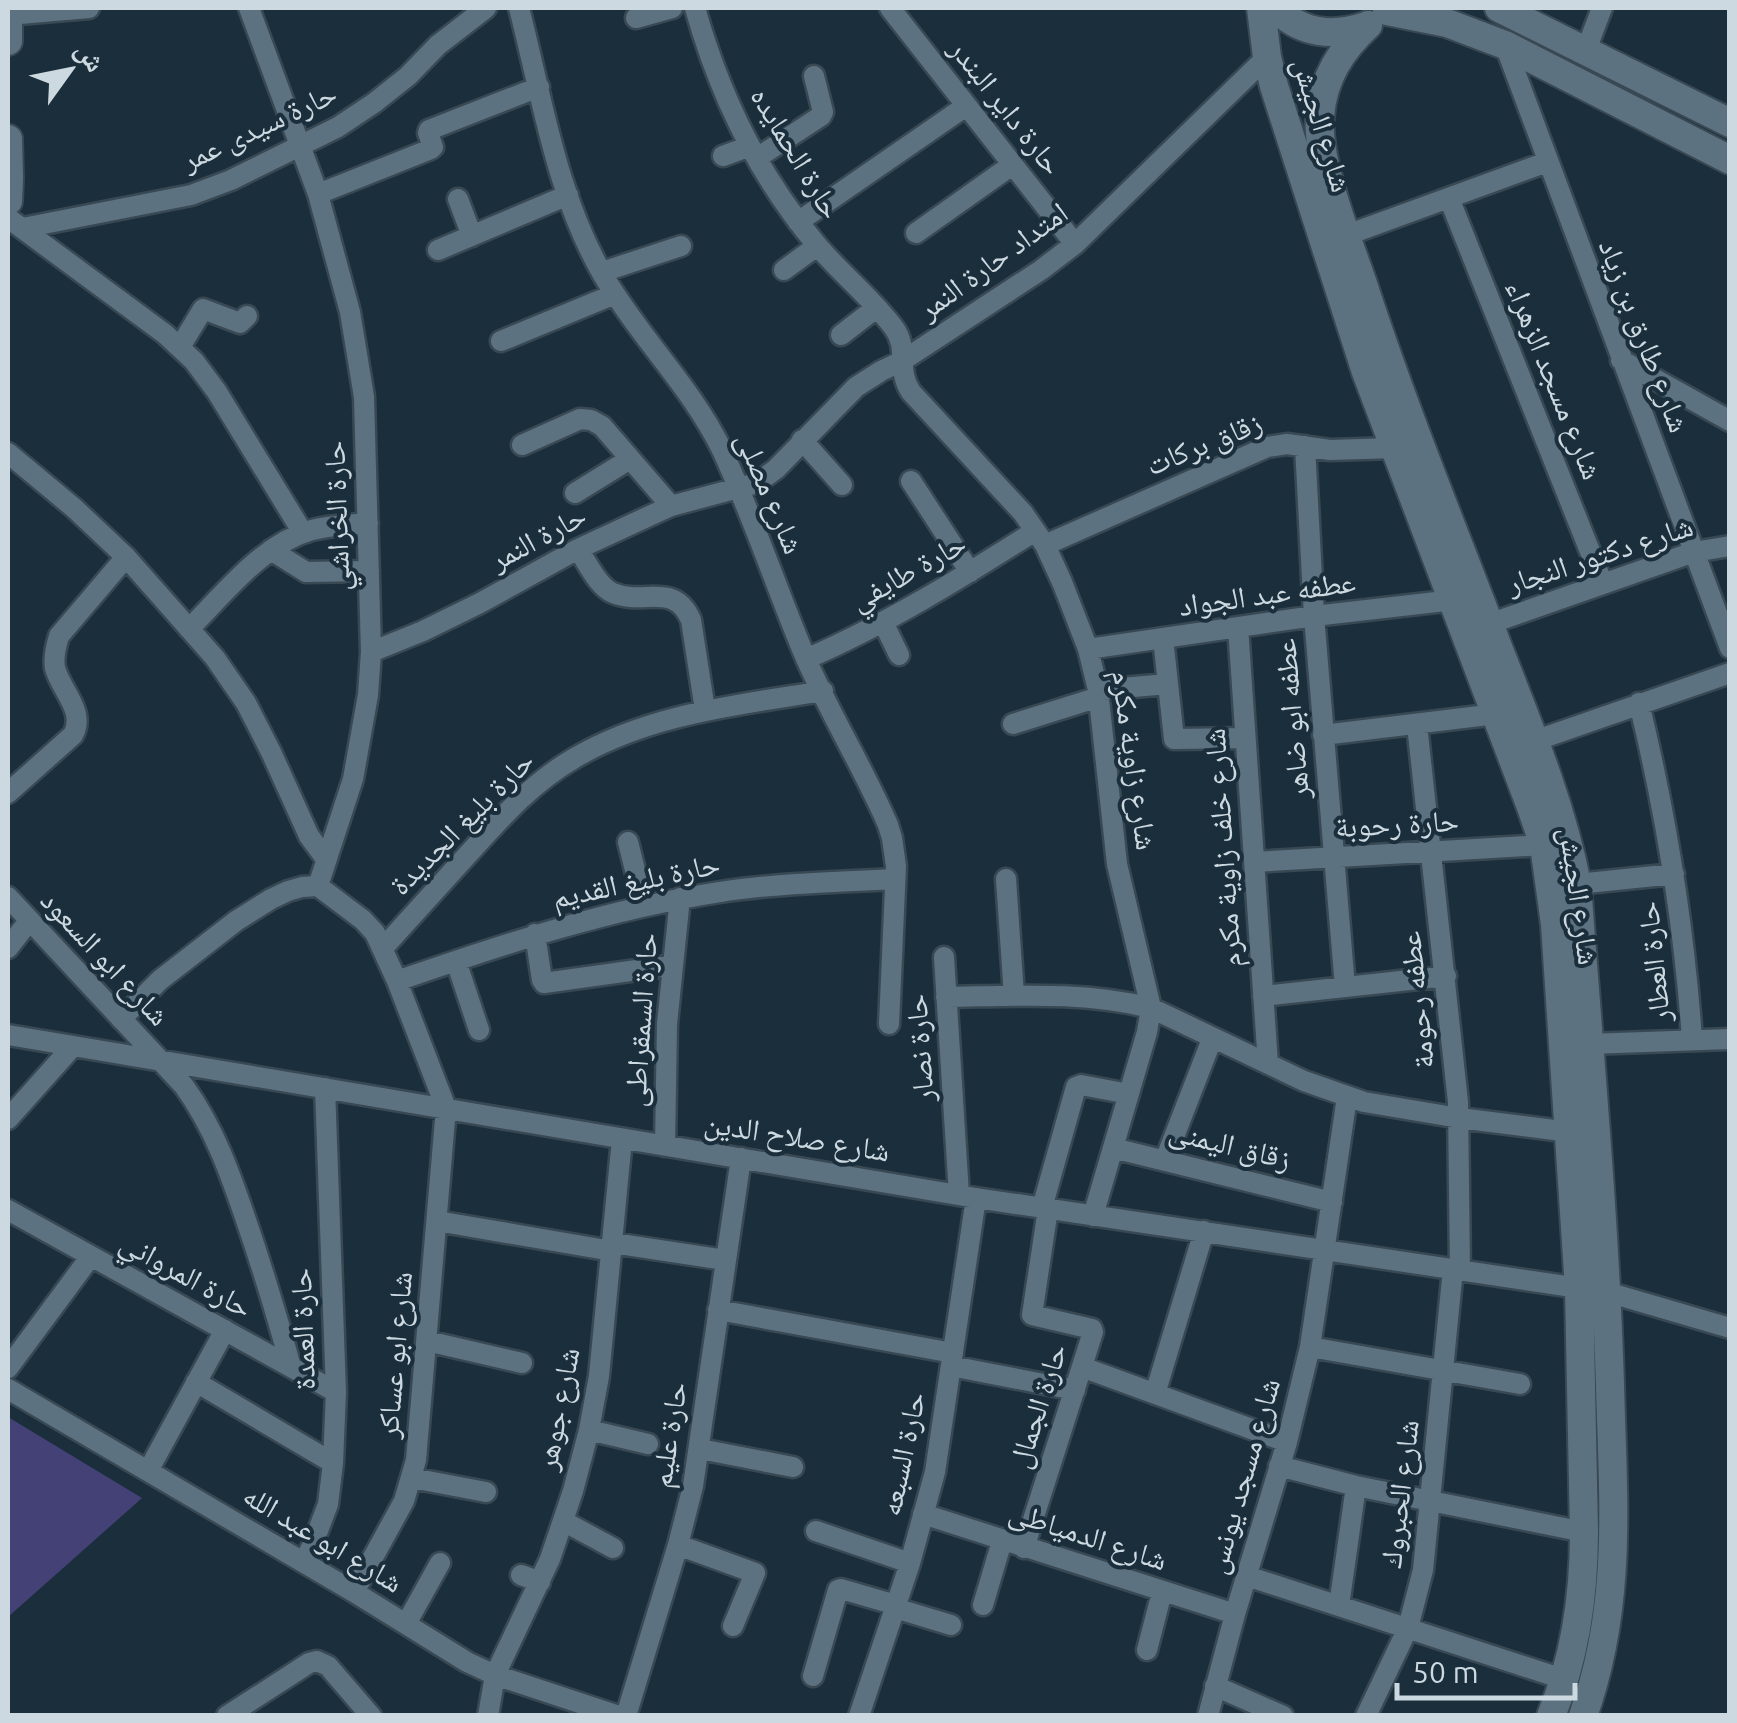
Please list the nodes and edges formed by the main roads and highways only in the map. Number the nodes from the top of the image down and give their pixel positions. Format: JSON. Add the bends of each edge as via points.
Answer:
{"nodes":[{"id":1,"x":12,"y":8,"type":"edge"},
{"id":2,"x":1261,"y":8,"type":"edge"},
{"id":3,"x":1276,"y":8,"type":"edge"},
{"id":4,"x":1500,"y":8,"type":"edge"},
{"id":5,"x":8,"y":15,"type":"edge"},
{"id":6,"x":1382,"y":15,"type":"edge"},
{"id":7,"x":8,"y":42,"type":"edge"},
{"id":8,"x":1730,"y":123,"type":"edge"},
{"id":9,"x":8,"y":139,"type":"edge"},
{"id":10,"x":1730,"y":160,"type":"edge"},
{"id":11,"x":8,"y":202,"type":"edge"},
{"id":12,"x":1438,"y":528,"type":"junction"},
{"id":13,"x":1584,"y":1546,"type":"junction"},
{"id":14,"x":1613,"y":1562,"type":"junction"},
{"id":15,"x":1551,"y":1716,"type":"edge"},
{"id":16,"x":1583,"y":1716,"type":"edge"}],
"edges":[{"from":1,"to":5,"type":"main road"},
{"from":2,"to":12,"type":"main road","name":"شارع الجيش","via":[[1274,86],[1366,372],[1394,448]]},
{"from":3,"to":6,"type":"main road","via":[[1296,24],[1332,34]]},
{"from":4,"to":8,"type":"main road"},
{"from":5,"to":7,"type":"main road"},
{"from":6,"to":10,"type":"main road","via":[[1447,23],[1504,45]]},
{"from":6,"to":12,"type":"main road","name":"شارع الجيش","via":[[1339,57],[1322,97],[1320,140]]},
{"from":9,"to":11,"type":"main road"},
{"from":12,"to":13,"type":"main road","name":"شارع الجيش","via":[[1454,600],[1544,845],[1570,1132]]},
{"from":12,"to":14,"type":"main road","name":"شارع الجيش","via":[[1489,624],[1565,830],[1578,884],[1607,1292]]},
{"from":13,"to":14,"type":"main road"},
{"from":13,"to":15,"type":"main road","name":"شارع الجيش","via":[[1577,1621]]},
{"from":14,"to":16,"type":"main road","name":"شارع الجيش","via":[[1602,1657]]}]}
